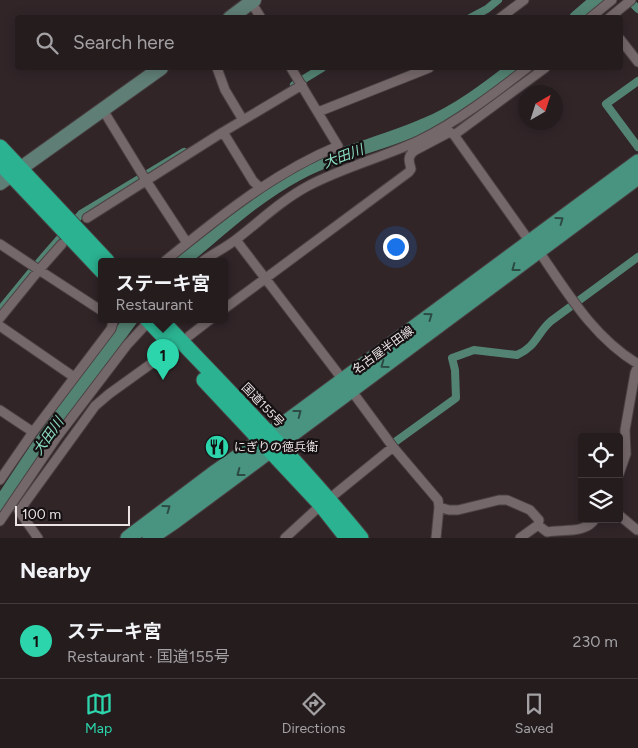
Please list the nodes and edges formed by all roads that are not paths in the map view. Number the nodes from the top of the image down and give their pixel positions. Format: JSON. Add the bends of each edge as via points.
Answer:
{"nodes":[{"id":1,"x":524,"y":0,"type":"edge"},
{"id":2,"x":612,"y":0,"type":"edge"},
{"id":3,"x":631,"y":0,"type":"edge"},
{"id":4,"x":253,"y":1,"type":"edge"},
{"id":5,"x":234,"y":15,"type":"edge"},
{"id":6,"x":260,"y":15,"type":"edge"},
{"id":7,"x":504,"y":15,"type":"edge"},
{"id":8,"x":594,"y":15,"type":"edge"},
{"id":9,"x":613,"y":15,"type":"edge"},
{"id":10,"x":623,"y":43,"type":"edge"},
{"id":11,"x":638,"y":62,"type":"edge"},
{"id":12,"x":158,"y":70,"type":"edge"},
{"id":13,"x":218,"y":70,"type":"edge"},
{"id":14,"x":292,"y":70,"type":"edge"},
{"id":15,"x":423,"y":70,"type":"edge"},
{"id":16,"x":524,"y":70,"type":"edge"},
{"id":17,"x":542,"y":70,"type":"edge"},
{"id":18,"x":302,"y":85,"type":"junction"},
{"id":19,"x":103,"y":110,"type":"junction"},
{"id":20,"x":318,"y":112,"type":"junction"},
{"id":21,"x":243,"y":120,"type":"junction"},
{"id":22,"x":223,"y":132,"type":"junction"},
{"id":23,"x":454,"y":135,"type":"junction"},
{"id":24,"x":0,"y":147,"type":"edge"},
{"id":25,"x":638,"y":162,"type":"edge"},
{"id":26,"x":0,"y":163,"type":"edge"},
{"id":27,"x":11,"y":175,"type":"edge"},
{"id":28,"x":638,"y":177,"type":"edge"},
{"id":29,"x":147,"y":182,"type":"junction"},
{"id":30,"x":260,"y":188,"type":"junction"},
{"id":31,"x":87,"y":218,"type":"dead end"},
{"id":32,"x":236,"y":240,"type":"junction"},
{"id":33,"x":187,"y":243,"type":"junction"},
{"id":34,"x":0,"y":244,"type":"edge"},
{"id":35,"x":62,"y":244,"type":"dead end"},
{"id":36,"x":534,"y":246,"type":"junction"},
{"id":37,"x":104,"y":258,"type":"edge"},
{"id":38,"x":169,"y":258,"type":"edge"},
{"id":39,"x":208,"y":258,"type":"edge"},
{"id":40,"x":98,"y":267,"type":"edge"},
{"id":41,"x":39,"y":270,"type":"junction"},
{"id":42,"x":265,"y":278,"type":"junction"},
{"id":43,"x":228,"y":306,"type":"edge"},
{"id":44,"x":98,"y":308,"type":"edge"},
{"id":45,"x":0,"y":318,"type":"edge"},
{"id":46,"x":112,"y":323,"type":"edge"},
{"id":47,"x":147,"y":323,"type":"edge"},
{"id":48,"x":155,"y":323,"type":"edge"},
{"id":49,"x":206,"y":323,"type":"edge"},
{"id":50,"x":0,"y":326,"type":"edge"},
{"id":51,"x":189,"y":336,"type":"tunnel mouth"},
{"id":52,"x":166,"y":353,"type":"tunnel mouth"},
{"id":53,"x":637,"y":363,"type":"edge"},
{"id":54,"x":74,"y":377,"type":"junction"},
{"id":55,"x":347,"y":385,"type":"junction"},
{"id":56,"x":0,"y":410,"type":"edge"},
{"id":57,"x":32,"y":432,"type":"junction"},
{"id":58,"x":269,"y":442,"type":"junction"},
{"id":59,"x":393,"y":447,"type":"junction"},
{"id":60,"x":623,"y":463,"type":"edge"},
{"id":61,"x":0,"y":480,"type":"edge"},
{"id":62,"x":325,"y":502,"type":"junction"},
{"id":63,"x":440,"y":507,"type":"junction"},
{"id":64,"x":623,"y":518,"type":"edge"},
{"id":65,"x":0,"y":521,"type":"edge"},
{"id":66,"x":592,"y":523,"type":"edge"},
{"id":67,"x":538,"y":525,"type":"junction"},
{"id":68,"x":638,"y":530,"type":"edge"},
{"id":69,"x":550,"y":535,"type":"edge"},
{"id":70,"x":38,"y":538,"type":"edge"},
{"id":71,"x":128,"y":538,"type":"edge"},
{"id":72,"x":150,"y":538,"type":"edge"},
{"id":73,"x":285,"y":538,"type":"edge"},
{"id":74,"x":347,"y":538,"type":"edge"},
{"id":75,"x":361,"y":538,"type":"edge"},
{"id":76,"x":436,"y":538,"type":"edge"},
{"id":77,"x":520,"y":538,"type":"edge"},
{"id":78,"x":630,"y":538,"type":"edge"}],
"edges":[{"from":1,"to":7,"type":"street"},
{"from":2,"to":8,"type":"street"},
{"from":3,"to":9,"type":"street"},
{"from":4,"to":5,"type":"street"},
{"from":4,"to":6,"type":"street"},
{"from":10,"to":11,"type":"street"},
{"from":12,"to":19,"type":"street"},
{"from":13,"to":21,"type":"street","via":[[225,90]]},
{"from":14,"to":18,"type":"street"},
{"from":15,"to":20,"type":"street"},
{"from":16,"to":32,"type":"street","via":[[428,136],[307,186],[283,201]]},
{"from":17,"to":23,"type":"street"},
{"from":18,"to":20,"type":"street"},
{"from":18,"to":21,"type":"street"},
{"from":19,"to":27,"type":"street"},
{"from":19,"to":29,"type":"street"},
{"from":20,"to":30,"type":"street","via":[[338,146]]},
{"from":21,"to":22,"type":"street"},
{"from":22,"to":29,"type":"street"},
{"from":22,"to":30,"type":"street"},
{"from":23,"to":36,"type":"street"},
{"from":23,"to":42,"type":"street","via":[[450,132],[414,151],[410,155],[409,172]]},
{"from":24,"to":27,"type":"highway"},
{"from":36,"to":25,"type":"main road","name":"名古屋半田線","one_way":true},
{"from":26,"to":27,"type":"highway"},
{"from":27,"to":37,"type":"highway"},
{"from":27,"to":40,"type":"highway"},
{"from":28,"to":36,"type":"main road","name":"名古屋半田線"},
{"from":29,"to":31,"type":"street"},
{"from":29,"to":33,"type":"street"},
{"from":30,"to":33,"type":"street"},
{"from":32,"to":39,"type":"street"},
{"from":32,"to":42,"type":"street"},
{"from":33,"to":38,"type":"street"},
{"from":34,"to":41,"type":"street"},
{"from":35,"to":41,"type":"street"},
{"from":36,"to":53,"type":"street","via":[[602,337]]},
{"from":36,"to":55,"type":"main road","name":"名古屋半田線"},
{"from":41,"to":44,"type":"street"},
{"from":41,"to":45,"type":"street"},
{"from":42,"to":43,"type":"street"},
{"from":42,"to":55,"type":"street"},
{"from":46,"to":54,"type":"street"},
{"from":47,"to":65,"type":"street","via":[[57,437]]},
{"from":48,"to":58,"type":"highway","name":"国道155号"},
{"from":49,"to":51,"type":"street"},
{"from":50,"to":54,"type":"street"},
{"from":52,"to":70,"type":"street","via":[[95,406],[19,512]]},
{"from":53,"to":60,"type":"street","via":[[625,430]]},
{"from":54,"to":57,"type":"street"},
{"from":55,"to":58,"type":"main road","name":"名古屋半田線"},
{"from":55,"to":59,"type":"street"},
{"from":56,"to":57,"type":"street"},
{"from":57,"to":61,"type":"street"},
{"from":58,"to":62,"type":"highway","name":"国道155号"},
{"from":71,"to":58,"type":"main road","name":"名古屋半田線","one_way":true,"via":[[160,513]]},
{"from":58,"to":72,"type":"main road","name":"名古屋半田線","one_way":true},
{"from":59,"to":62,"type":"street"},
{"from":59,"to":63,"type":"street","via":[[432,492]]},
{"from":62,"to":73,"type":"street"},
{"from":62,"to":74,"type":"highway","name":"国道155号"},
{"from":62,"to":75,"type":"highway","name":"国道155号"},
{"from":63,"to":67,"type":"street","via":[[458,510],[507,500],[532,511],[539,520]]},
{"from":63,"to":76,"type":"street"},
{"from":64,"to":68,"type":"street"},
{"from":66,"to":69,"type":"street"},
{"from":67,"to":69,"type":"street"},
{"from":67,"to":77,"type":"street"},
{"from":68,"to":78,"type":"street"}]}
